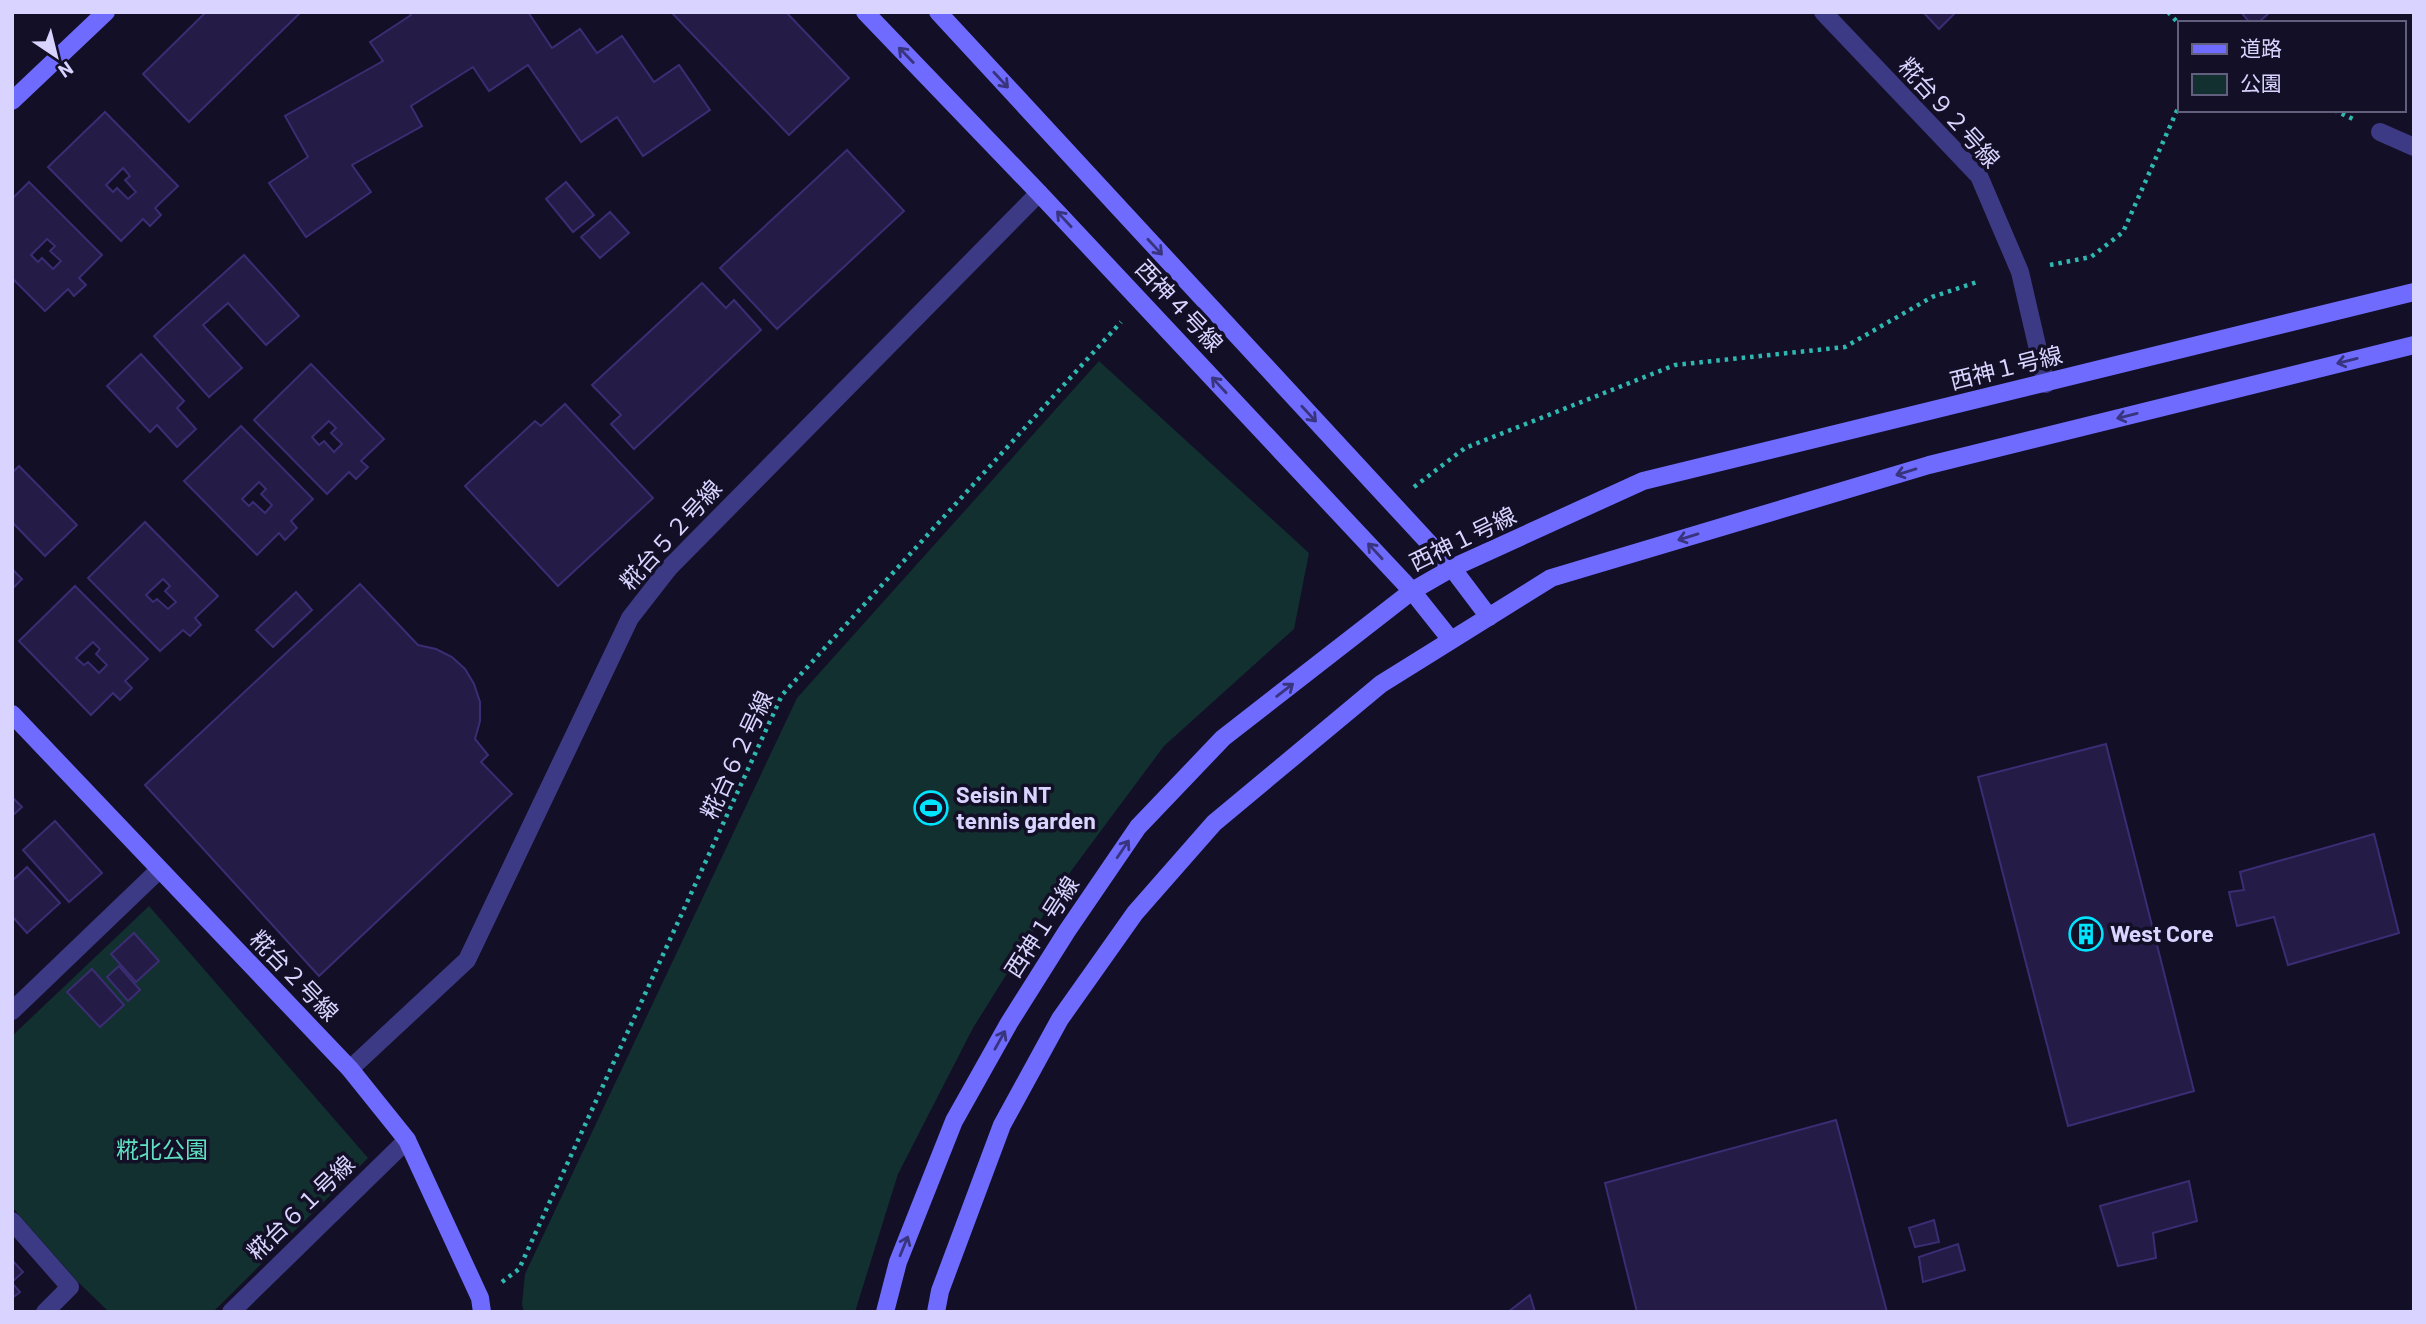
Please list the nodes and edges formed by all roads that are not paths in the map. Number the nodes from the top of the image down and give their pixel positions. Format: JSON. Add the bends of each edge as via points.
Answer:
{"nodes":[{"id":1,"x":106,"y":12,"type":"edge"},
{"id":2,"x":865,"y":12,"type":"edge"},
{"id":3,"x":938,"y":12,"type":"edge"},
{"id":4,"x":1823,"y":12,"type":"edge"},
{"id":5,"x":12,"y":101,"type":"edge"},
{"id":6,"x":2380,"y":132,"type":"dead end"},
{"id":7,"x":2414,"y":147,"type":"edge"},
{"id":8,"x":1039,"y":193,"type":"junction"},
{"id":9,"x":2414,"y":292,"type":"edge"},
{"id":10,"x":2414,"y":345,"type":"edge"},
{"id":11,"x":2046,"y":384,"type":"junction"},
{"id":12,"x":1452,"y":568,"type":"junction"},
{"id":13,"x":1412,"y":591,"type":"junction"},
{"id":14,"x":1489,"y":617,"type":"junction"},
{"id":15,"x":1451,"y":640,"type":"junction"},
{"id":16,"x":12,"y":714,"type":"edge"},
{"id":17,"x":159,"y":870,"type":"junction"},
{"id":18,"x":12,"y":1012,"type":"edge"},
{"id":19,"x":350,"y":1069,"type":"junction"},
{"id":20,"x":407,"y":1140,"type":"junction"},
{"id":21,"x":12,"y":1221,"type":"edge"},
{"id":22,"x":481,"y":1305,"type":"edge"},
{"id":23,"x":45,"y":1312,"type":"edge"},
{"id":24,"x":230,"y":1312,"type":"edge"},
{"id":25,"x":885,"y":1312,"type":"edge"},
{"id":26,"x":936,"y":1312,"type":"edge"}],
"edges":[{"from":1,"to":5,"type":"street"},
{"from":8,"to":2,"type":"street","name":"西神４号線","one_way":true},
{"from":3,"to":12,"type":"street","name":"西神４号線","one_way":true},
{"from":4,"to":11,"type":"street","name":"糀台９２号線","via":[[1979,176],[2020,272]]},
{"from":6,"to":7,"type":"street"},
{"from":13,"to":8,"type":"street","name":"西神４号線","one_way":true},
{"from":8,"to":19,"type":"street","name":"糀台５２号線","via":[[661,578],[630,618],[467,960]]},
{"from":9,"to":11,"type":"street","name":"西神１号線"},
{"from":10,"to":14,"type":"street","one_way":true,"via":[[1929,465],[1551,578]]},
{"from":11,"to":12,"type":"street","name":"西神１号線","via":[[1643,481]]},
{"from":12,"to":13,"type":"street","name":"西神１号線"},
{"from":12,"to":14,"type":"street","name":"西神４号線"},
{"from":13,"to":15,"type":"street","name":"西神４号線"},
{"from":25,"to":13,"type":"street","name":"西神１号線","one_way":true,"via":[[898,1262],[954,1121],[1009,1023],[1138,827],[1223,738]]},
{"from":14,"to":15,"type":"street"},
{"from":15,"to":26,"type":"street","via":[[1381,684],[1214,823],[1135,913],[1060,1019],[1002,1125]]},
{"from":16,"to":17,"type":"street","name":"糀台２号線"},
{"from":17,"to":18,"type":"street"},
{"from":17,"to":19,"type":"street","name":"糀台２号線"},
{"from":19,"to":20,"type":"street","name":"糀台２号線"},
{"from":20,"to":22,"type":"street","name":"糀台２号線"},
{"from":20,"to":24,"type":"street","name":"糀台６１号線"},
{"from":21,"to":23,"type":"street","via":[[69,1287]]}]}
